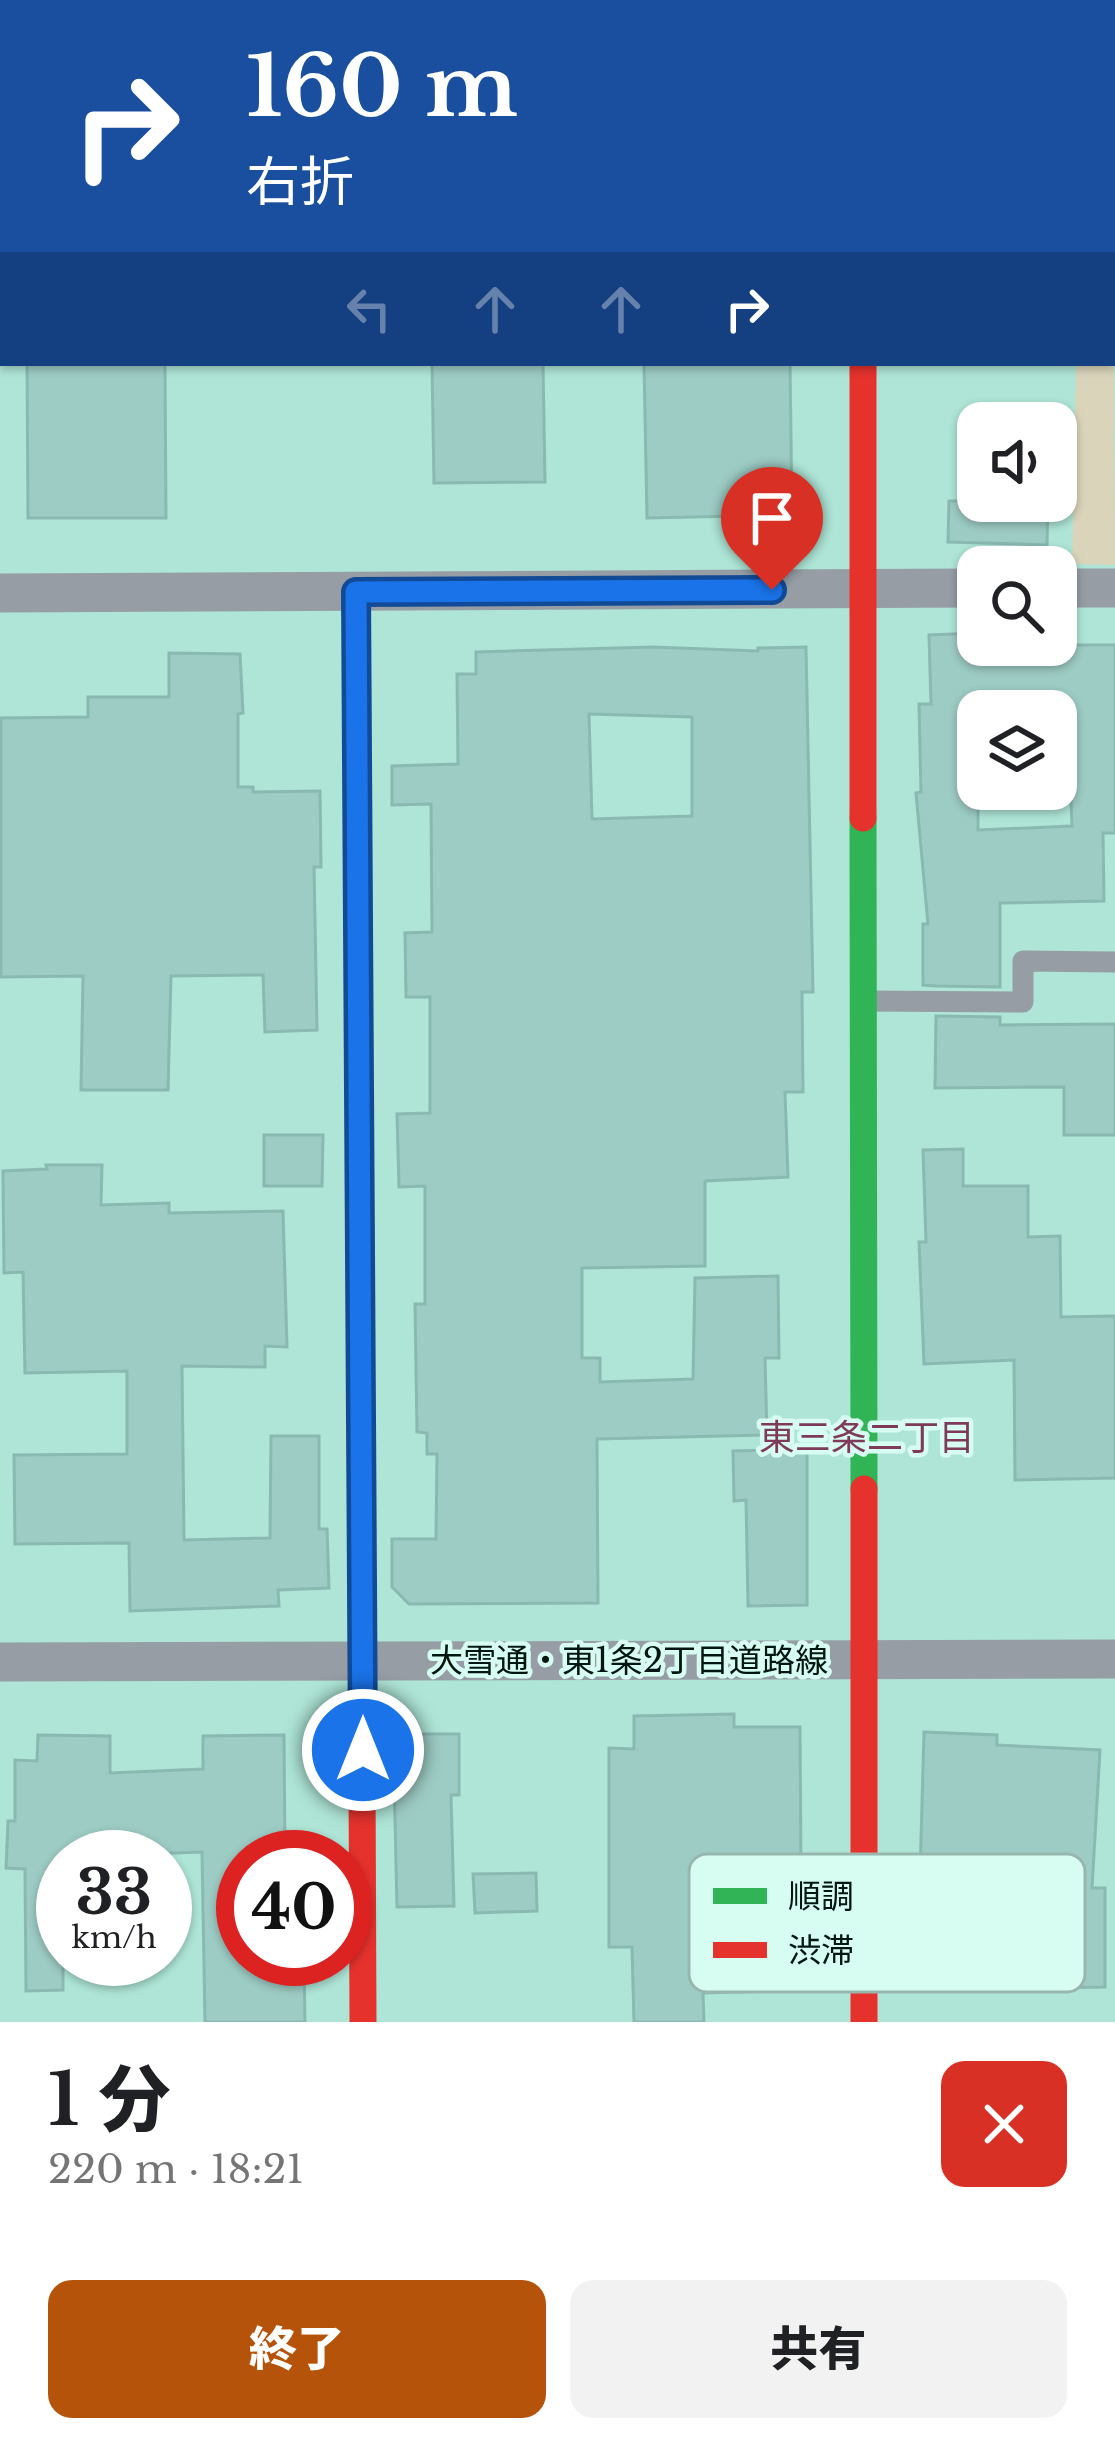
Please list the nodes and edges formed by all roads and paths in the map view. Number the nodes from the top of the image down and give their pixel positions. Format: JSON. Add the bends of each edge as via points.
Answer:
{"nodes":[{"id":1,"x":863,"y":366,"type":"edge"},
{"id":2,"x":957,"y":588,"type":"edge"},
{"id":3,"x":1077,"y":588,"type":"edge"},
{"id":4,"x":1115,"y":588,"type":"edge"},
{"id":5,"x":865,"y":589,"type":"junction"},
{"id":6,"x":356,"y":592,"type":"junction"},
{"id":7,"x":0,"y":593,"type":"edge"},
{"id":8,"x":1115,"y":962,"type":"edge"},
{"id":9,"x":863,"y":1001,"type":"junction"},
{"id":10,"x":363,"y":1659,"type":"junction"},
{"id":11,"x":1115,"y":1659,"type":"edge"},
{"id":12,"x":862,"y":1660,"type":"junction"},
{"id":13,"x":0,"y":1662,"type":"edge"},
{"id":14,"x":863,"y":1854,"type":"edge"},
{"id":15,"x":864,"y":1992,"type":"edge"},
{"id":16,"x":363,"y":2022,"type":"edge"},
{"id":17,"x":864,"y":2022,"type":"edge"}],
"edges":[{"from":1,"to":5,"type":"street"},
{"from":2,"to":5,"type":"street"},
{"from":3,"to":4,"type":"street"},
{"from":5,"to":6,"type":"street"},
{"from":5,"to":9,"type":"street"},
{"from":6,"to":7,"type":"street"},
{"from":6,"to":10,"type":"street"},
{"from":8,"to":9,"type":"lane","via":[[1023,961],[1023,1002]]},
{"from":9,"to":12,"type":"street"},
{"from":10,"to":12,"type":"street","name":"大雪通・東1条2丁目道路線"},
{"from":10,"to":13,"type":"street","name":"大雪通・東1条2丁目道路線"},
{"from":10,"to":16,"type":"street"},
{"from":11,"to":12,"type":"street","name":"大雪通・東1条2丁目道路線"},
{"from":12,"to":14,"type":"street"},
{"from":15,"to":17,"type":"street"}]}
